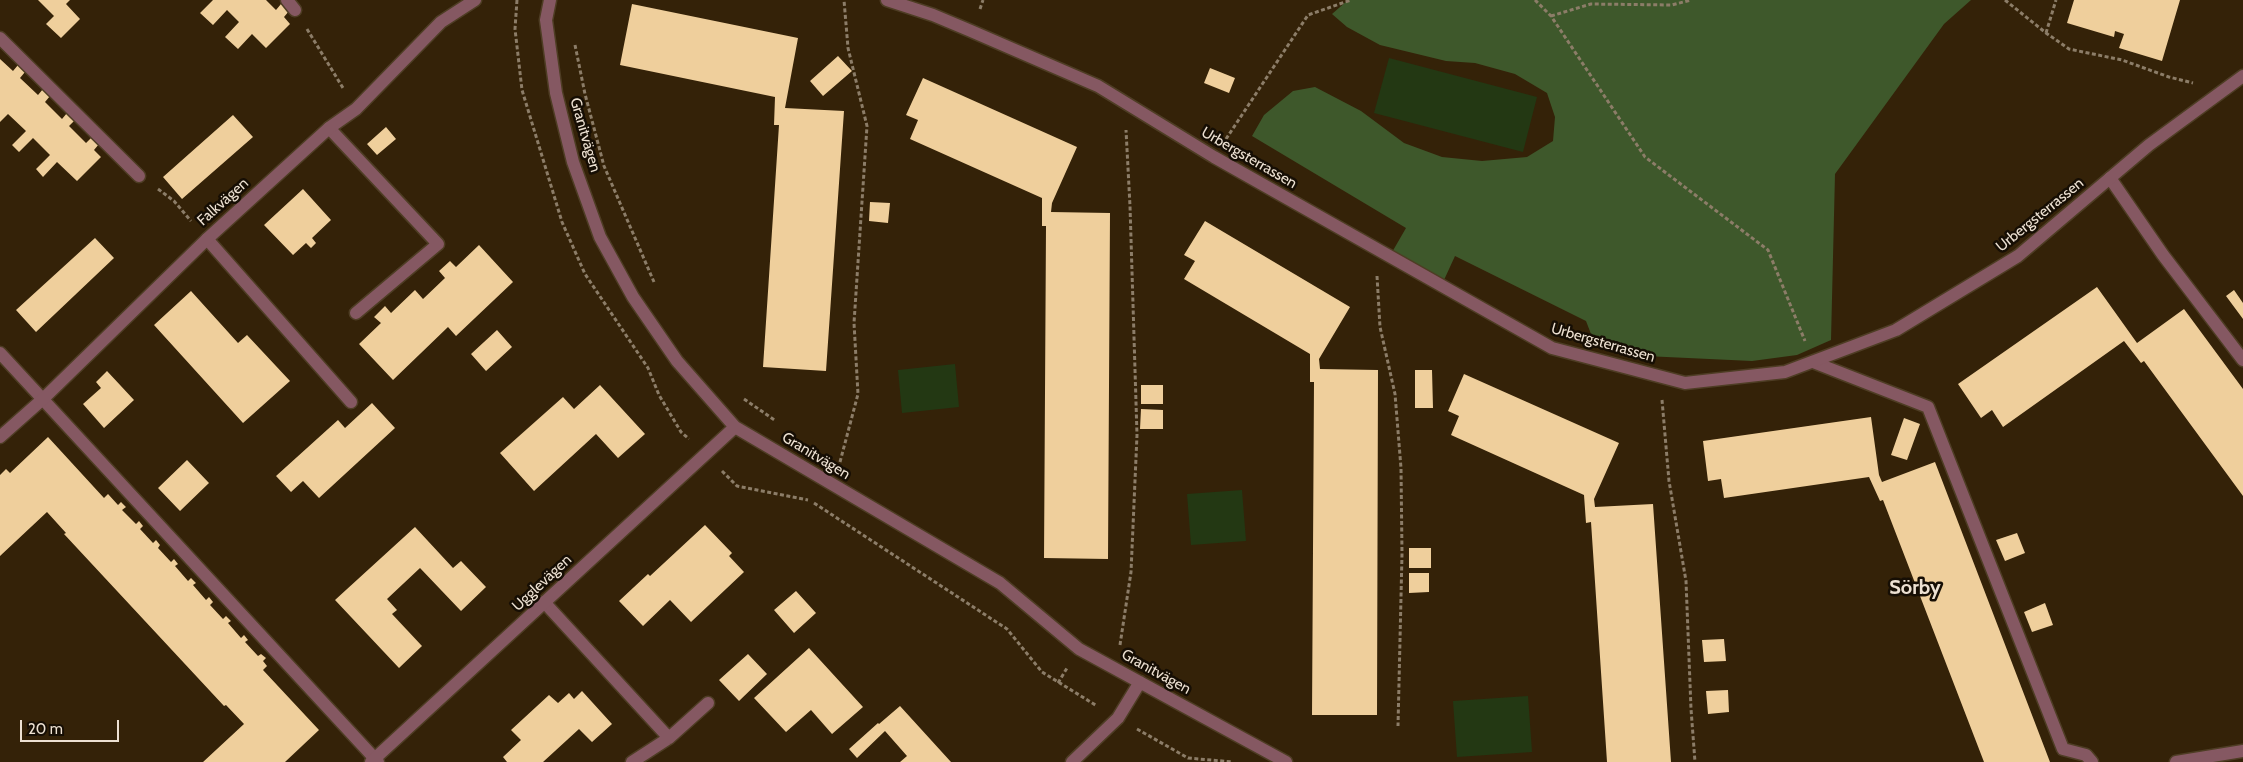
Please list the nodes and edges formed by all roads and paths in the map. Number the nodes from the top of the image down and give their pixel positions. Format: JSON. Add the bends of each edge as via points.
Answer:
{"nodes":[{"id":1,"x":475,"y":0,"type":"edge"},
{"id":2,"x":550,"y":0,"type":"edge"},
{"id":3,"x":844,"y":0,"type":"edge"},
{"id":4,"x":887,"y":0,"type":"edge"},
{"id":5,"x":1351,"y":0,"type":"edge"},
{"id":6,"x":1535,"y":0,"type":"edge"},
{"id":7,"x":1691,"y":0,"type":"edge"},
{"id":8,"x":2005,"y":0,"type":"edge"},
{"id":9,"x":2056,"y":0,"type":"edge"},
{"id":10,"x":291,"y":5,"type":"edge"},
{"id":11,"x":1551,"y":16,"type":"junction"},
{"id":12,"x":2046,"y":33,"type":"junction"},
{"id":13,"x":0,"y":38,"type":"edge"},
{"id":14,"x":574,"y":41,"type":"dead end"},
{"id":15,"x":2243,"y":76,"type":"edge"},
{"id":16,"x":2216,"y":94,"type":"junction"},
{"id":17,"x":1124,"y":102,"type":"junction"},
{"id":18,"x":356,"y":109,"type":"junction"},
{"id":19,"x":329,"y":128,"type":"junction"},
{"id":20,"x":1214,"y":157,"type":"junction"},
{"id":21,"x":139,"y":176,"type":"joint"},
{"id":22,"x":2110,"y":178,"type":"junction"},
{"id":23,"x":207,"y":239,"type":"junction"},
{"id":24,"x":1375,"y":248,"type":"junction"},
{"id":25,"x":657,"y":288,"type":"dead end"},
{"id":26,"x":356,"y":313,"type":"dead end"},
{"id":27,"x":0,"y":353,"type":"edge"},
{"id":28,"x":2243,"y":360,"type":"edge"},
{"id":29,"x":1813,"y":362,"type":"junction"},
{"id":30,"x":1660,"y":377,"type":"junction"},
{"id":31,"x":740,"y":396,"type":"dead end"},
{"id":32,"x":44,"y":398,"type":"junction"},
{"id":33,"x":351,"y":402,"type":"dead end"},
{"id":34,"x":779,"y":424,"type":"dead end"},
{"id":35,"x":735,"y":427,"type":"junction"},
{"id":36,"x":0,"y":437,"type":"edge"},
{"id":37,"x":833,"y":460,"type":"dead end"},
{"id":38,"x":544,"y":602,"type":"junction"},
{"id":39,"x":1079,"y":649,"type":"junction"},
{"id":40,"x":1116,"y":669,"type":"junction"},
{"id":41,"x":1140,"y":682,"type":"junction"},
{"id":42,"x":1058,"y":683,"type":"dead end"},
{"id":43,"x":708,"y":703,"type":"dead end"},
{"id":44,"x":1398,"y":726,"type":"dead end"},
{"id":45,"x":669,"y":738,"type":"junction"},
{"id":46,"x":2243,"y":751,"type":"edge"},
{"id":47,"x":375,"y":761,"type":"edge"},
{"id":48,"x":632,"y":762,"type":"edge"},
{"id":49,"x":1072,"y":762,"type":"edge"},
{"id":50,"x":1286,"y":762,"type":"edge"},
{"id":51,"x":1695,"y":762,"type":"edge"},
{"id":52,"x":2092,"y":762,"type":"edge"},
{"id":53,"x":2176,"y":762,"type":"edge"}],
"edges":[{"from":1,"to":18,"type":"street","name":"Falkvägen","via":[[441,22]]},
{"from":2,"to":35,"type":"street","name":"Granitvägen","via":[[546,20],[556,92],[573,162],[600,237],[633,297],[677,362]]},
{"from":3,"to":37,"type":"path","via":[[848,48],[867,126],[854,323],[858,394],[839,465]]},
{"from":4,"to":17,"type":"street","name":"Urbergsterrassen","via":[[1008,46],[1098,86]]},
{"from":5,"to":20,"type":"path","via":[[1308,15]]},
{"from":6,"to":11,"type":"path"},
{"from":7,"to":11,"type":"path","via":[[1672,5],[1592,4]]},
{"from":8,"to":12,"type":"path"},
{"from":9,"to":12,"type":"path"},
{"from":10,"to":18,"type":"path"},
{"from":11,"to":29,"type":"path","via":[[1645,157],[1768,250]]},
{"from":12,"to":16,"type":"path","via":[[2069,49],[2122,60],[2200,84]]},
{"from":13,"to":21,"type":"street"},
{"from":14,"to":25,"type":"path","via":[[604,166]]},
{"from":15,"to":16,"type":"street","name":"Urbergsterrassen"},
{"from":16,"to":22,"type":"street","name":"Urbergsterrassen"},
{"from":17,"to":20,"type":"street","name":"Urbergsterrassen"},
{"from":17,"to":40,"type":"path","via":[[1137,435],[1132,572]]},
{"from":18,"to":19,"type":"street","name":"Falkvägen"},
{"from":19,"to":23,"type":"street","name":"Falkvägen"},
{"from":19,"to":26,"type":"street","via":[[438,244]]},
{"from":20,"to":24,"type":"street","name":"Urbergsterrassen"},
{"from":21,"to":23,"type":"path","via":[[174,201]]},
{"from":22,"to":28,"type":"street"},
{"from":22,"to":29,"type":"street","name":"Urbergsterrassen","via":[[2018,256],[1896,330]]},
{"from":23,"to":32,"type":"street","name":"Falkvägen"},
{"from":23,"to":33,"type":"street"},
{"from":24,"to":30,"type":"street","name":"Urbergsterrassen","via":[[1552,348]]},
{"from":24,"to":44,"type":"path","via":[[1380,327],[1395,394],[1401,468]]},
{"from":27,"to":32,"type":"street"},
{"from":29,"to":30,"type":"street","name":"Urbergsterrassen","via":[[1785,372],[1685,383]]},
{"from":29,"to":52,"type":"street","via":[[1928,407],[2063,749],[2086,755]]},
{"from":30,"to":51,"type":"path","via":[[1669,480],[1686,581]]},
{"from":31,"to":34,"type":"path"},
{"from":32,"to":36,"type":"street","name":"Falkvägen"},
{"from":32,"to":47,"type":"street"},
{"from":35,"to":38,"type":"street","name":"Ugglevägen"},
{"from":35,"to":39,"type":"street","name":"Granitvägen","via":[[1000,583]]},
{"from":38,"to":45,"type":"street"},
{"from":38,"to":47,"type":"street","name":"Ugglevägen"},
{"from":39,"to":40,"type":"street","name":"Granitvägen"},
{"from":39,"to":42,"type":"path"},
{"from":40,"to":41,"type":"street","name":"Granitvägen"},
{"from":41,"to":49,"type":"street","via":[[1118,718]]},
{"from":41,"to":50,"type":"street","name":"Granitvägen"},
{"from":43,"to":45,"type":"street"},
{"from":45,"to":48,"type":"street"},
{"from":46,"to":53,"type":"street"}]}
